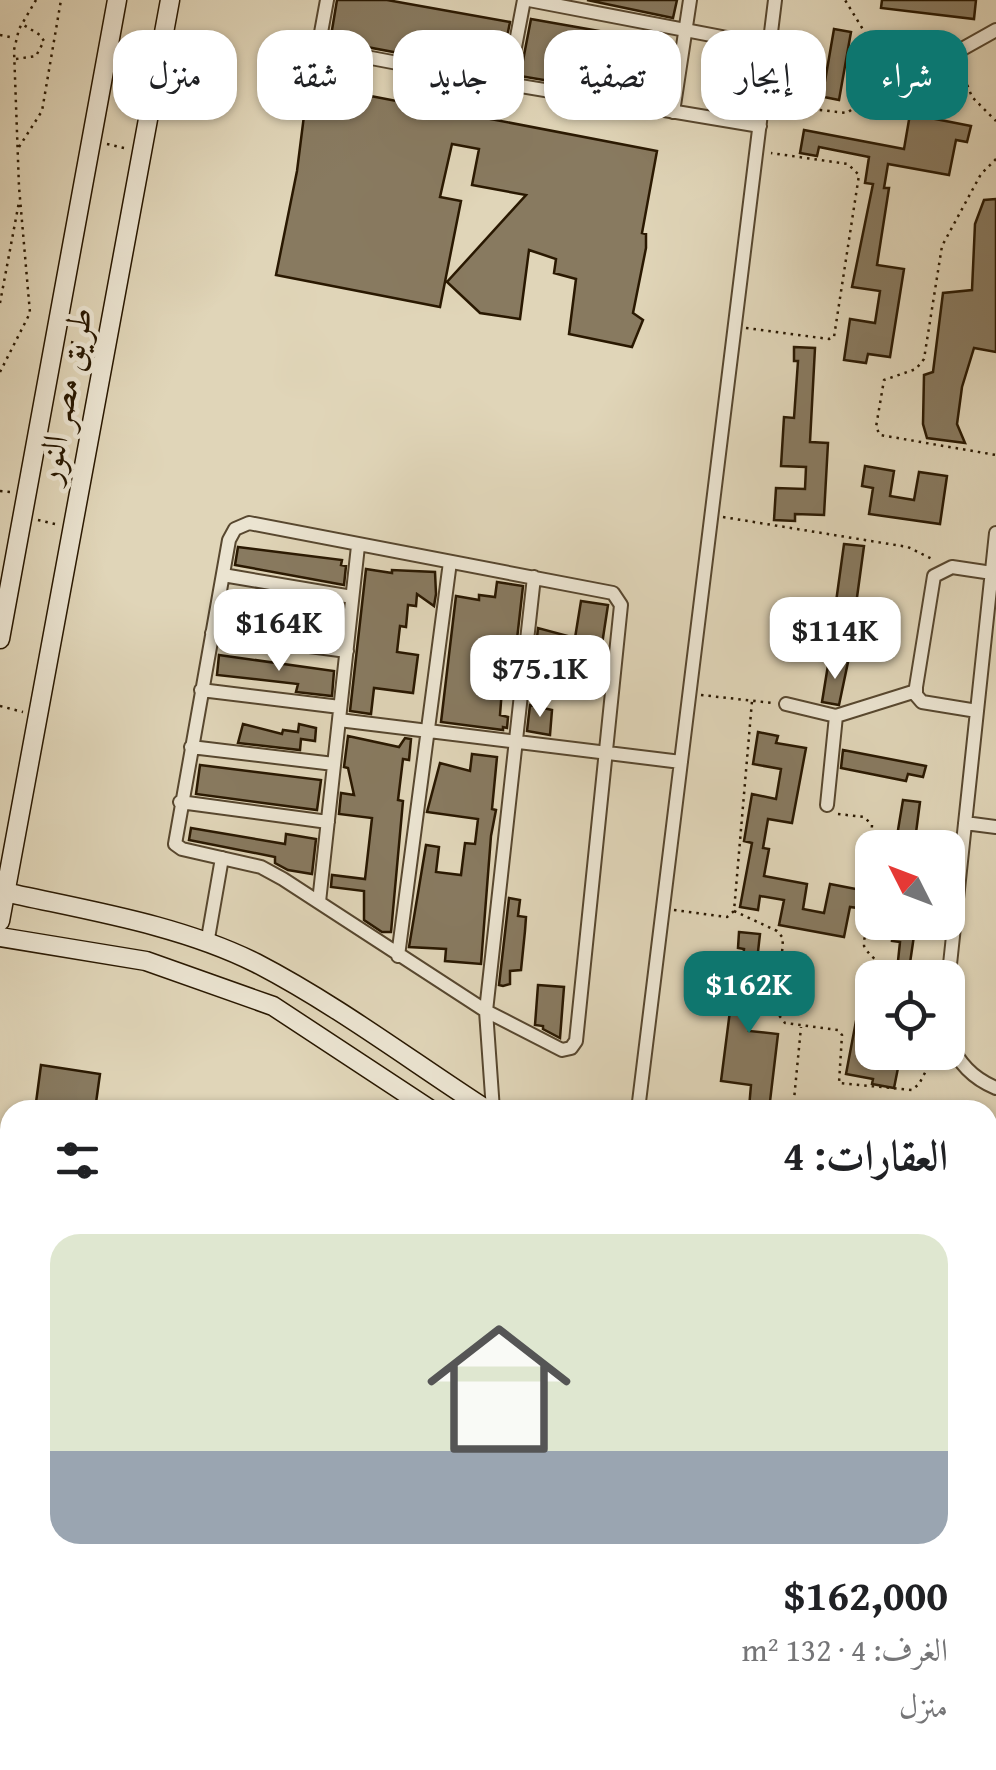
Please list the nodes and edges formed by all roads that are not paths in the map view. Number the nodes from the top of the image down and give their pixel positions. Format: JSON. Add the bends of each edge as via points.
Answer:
{"nodes":[{"id":1,"x":117,"y":0,"type":"edge"},
{"id":2,"x":170,"y":0,"type":"edge"},
{"id":3,"x":328,"y":0,"type":"edge"},
{"id":4,"x":526,"y":0,"type":"edge"},
{"id":5,"x":690,"y":0,"type":"edge"},
{"id":6,"x":775,"y":0,"type":"edge"},
{"id":7,"x":520,"y":30,"type":"edge"},
{"id":8,"x":686,"y":30,"type":"junction"},
{"id":9,"x":771,"y":30,"type":"edge"},
{"id":10,"x":996,"y":30,"type":"edge"},
{"id":11,"x":701,"y":33,"type":"edge"},
{"id":12,"x":968,"y":46,"type":"edge"},
{"id":13,"x":393,"y":62,"type":"edge"},
{"id":14,"x":681,"y":62,"type":"edge"},
{"id":15,"x":681,"y":113,"type":"edge"},
{"id":16,"x":761,"y":120,"type":"edge"},
{"id":17,"x":760,"y":126,"type":"junction"},
{"id":18,"x":996,"y":533,"type":"edge"},
{"id":19,"x":358,"y":546,"type":"junction"},
{"id":20,"x":450,"y":562,"type":"junction"},
{"id":21,"x":992,"y":572,"type":"junction"},
{"id":22,"x":222,"y":575,"type":"junction"},
{"id":23,"x":534,"y":577,"type":"junction"},
{"id":24,"x":352,"y":597,"type":"junction"},
{"id":25,"x":212,"y":633,"type":"junction"},
{"id":26,"x":0,"y":639,"type":"edge"},
{"id":27,"x":346,"y":651,"type":"junction"},
{"id":28,"x":201,"y":690,"type":"junction"},
{"id":29,"x":916,"y":691,"type":"junction"},
{"id":30,"x":786,"y":704,"type":"road end"},
{"id":31,"x":976,"y":710,"type":"junction"},
{"id":32,"x":340,"y":713,"type":"junction"},
{"id":33,"x":836,"y":716,"type":"junction"},
{"id":34,"x":428,"y":731,"type":"junction"},
{"id":35,"x":514,"y":741,"type":"junction"},
{"id":36,"x":191,"y":747,"type":"junction"},
{"id":37,"x":605,"y":752,"type":"junction"},
{"id":38,"x":681,"y":762,"type":"junction"},
{"id":39,"x":334,"y":764,"type":"junction"},
{"id":40,"x":180,"y":802,"type":"junction"},
{"id":41,"x":827,"y":805,"type":"road end"},
{"id":42,"x":328,"y":822,"type":"junction"},
{"id":43,"x":965,"y":823,"type":"junction"},
{"id":44,"x":996,"y":827,"type":"edge"},
{"id":45,"x":222,"y":858,"type":"junction"},
{"id":46,"x":2,"y":892,"type":"edge"},
{"id":47,"x":320,"y":902,"type":"junction"},
{"id":48,"x":0,"y":921,"type":"edge"},
{"id":49,"x":0,"y":938,"type":"edge"},
{"id":50,"x":206,"y":944,"type":"junction"},
{"id":51,"x":398,"y":956,"type":"junction"},
{"id":52,"x":950,"y":960,"type":"edge"},
{"id":53,"x":486,"y":1012,"type":"junction"},
{"id":54,"x":965,"y":1068,"type":"edge"},
{"id":55,"x":996,"y":1088,"type":"edge"},
{"id":56,"x":416,"y":1100,"type":"edge"},
{"id":57,"x":475,"y":1100,"type":"edge"},
{"id":58,"x":490,"y":1100,"type":"edge"},
{"id":59,"x":639,"y":1100,"type":"edge"}],
"edges":[{"from":1,"to":26,"type":"street","name":"طريق مصر النور"},
{"from":2,"to":46,"type":"street","name":"طريق مصر النور"},
{"from":3,"to":13,"type":"street","via":[[320,38],[329,50]]},
{"from":4,"to":7,"type":"street"},
{"from":4,"to":8,"type":"street"},
{"from":5,"to":8,"type":"street"},
{"from":6,"to":9,"type":"street"},
{"from":8,"to":11,"type":"street"},
{"from":8,"to":14,"type":"street"},
{"from":10,"to":12,"type":"street"},
{"from":15,"to":17,"type":"street"},
{"from":16,"to":17,"type":"street"},
{"from":17,"to":38,"type":"street"},
{"from":18,"to":21,"type":"street"},
{"from":19,"to":20,"type":"street"},
{"from":19,"to":22,"type":"street","via":[[248,523],[229,540]]},
{"from":19,"to":24,"type":"street"},
{"from":20,"to":23,"type":"street"},
{"from":20,"to":34,"type":"street"},
{"from":21,"to":29,"type":"street","via":[[945,568],[931,582]]},
{"from":21,"to":31,"type":"street"},
{"from":22,"to":24,"type":"street"},
{"from":22,"to":25,"type":"street"},
{"from":23,"to":35,"type":"street"},
{"from":23,"to":37,"type":"street","via":[[619,598]]},
{"from":24,"to":27,"type":"street"},
{"from":25,"to":27,"type":"street"},
{"from":25,"to":28,"type":"street"},
{"from":27,"to":32,"type":"street"},
{"from":28,"to":32,"type":"street"},
{"from":28,"to":36,"type":"street"},
{"from":29,"to":31,"type":"street","via":[[922,702]]},
{"from":29,"to":33,"type":"street"},
{"from":30,"to":33,"type":"street"},
{"from":31,"to":43,"type":"street"},
{"from":32,"to":34,"type":"street"},
{"from":32,"to":39,"type":"street"},
{"from":33,"to":41,"type":"street"},
{"from":34,"to":35,"type":"street"},
{"from":34,"to":51,"type":"street"},
{"from":35,"to":37,"type":"street"},
{"from":35,"to":53,"type":"street"},
{"from":36,"to":39,"type":"street"},
{"from":36,"to":40,"type":"street"},
{"from":37,"to":38,"type":"street"},
{"from":37,"to":53,"type":"street","via":[[576,1041],[562,1050]]},
{"from":38,"to":59,"type":"street"},
{"from":39,"to":42,"type":"street"},
{"from":40,"to":42,"type":"street"},
{"from":40,"to":45,"type":"street","via":[[175,844]]},
{"from":42,"to":47,"type":"street"},
{"from":43,"to":44,"type":"street"},
{"from":43,"to":52,"type":"street"},
{"from":45,"to":47,"type":"street","via":[[261,867]]},
{"from":45,"to":50,"type":"street"},
{"from":46,"to":48,"type":"street","name":"طريق مصر النور"},
{"from":46,"to":50,"type":"street"},
{"from":47,"to":51,"type":"street"},
{"from":49,"to":56,"type":"street","via":[[146,961],[273,1006]]},
{"from":50,"to":57,"type":"street","via":[[254,962]]},
{"from":51,"to":53,"type":"street"},
{"from":53,"to":58,"type":"street"},
{"from":54,"to":55,"type":"street"}]}
